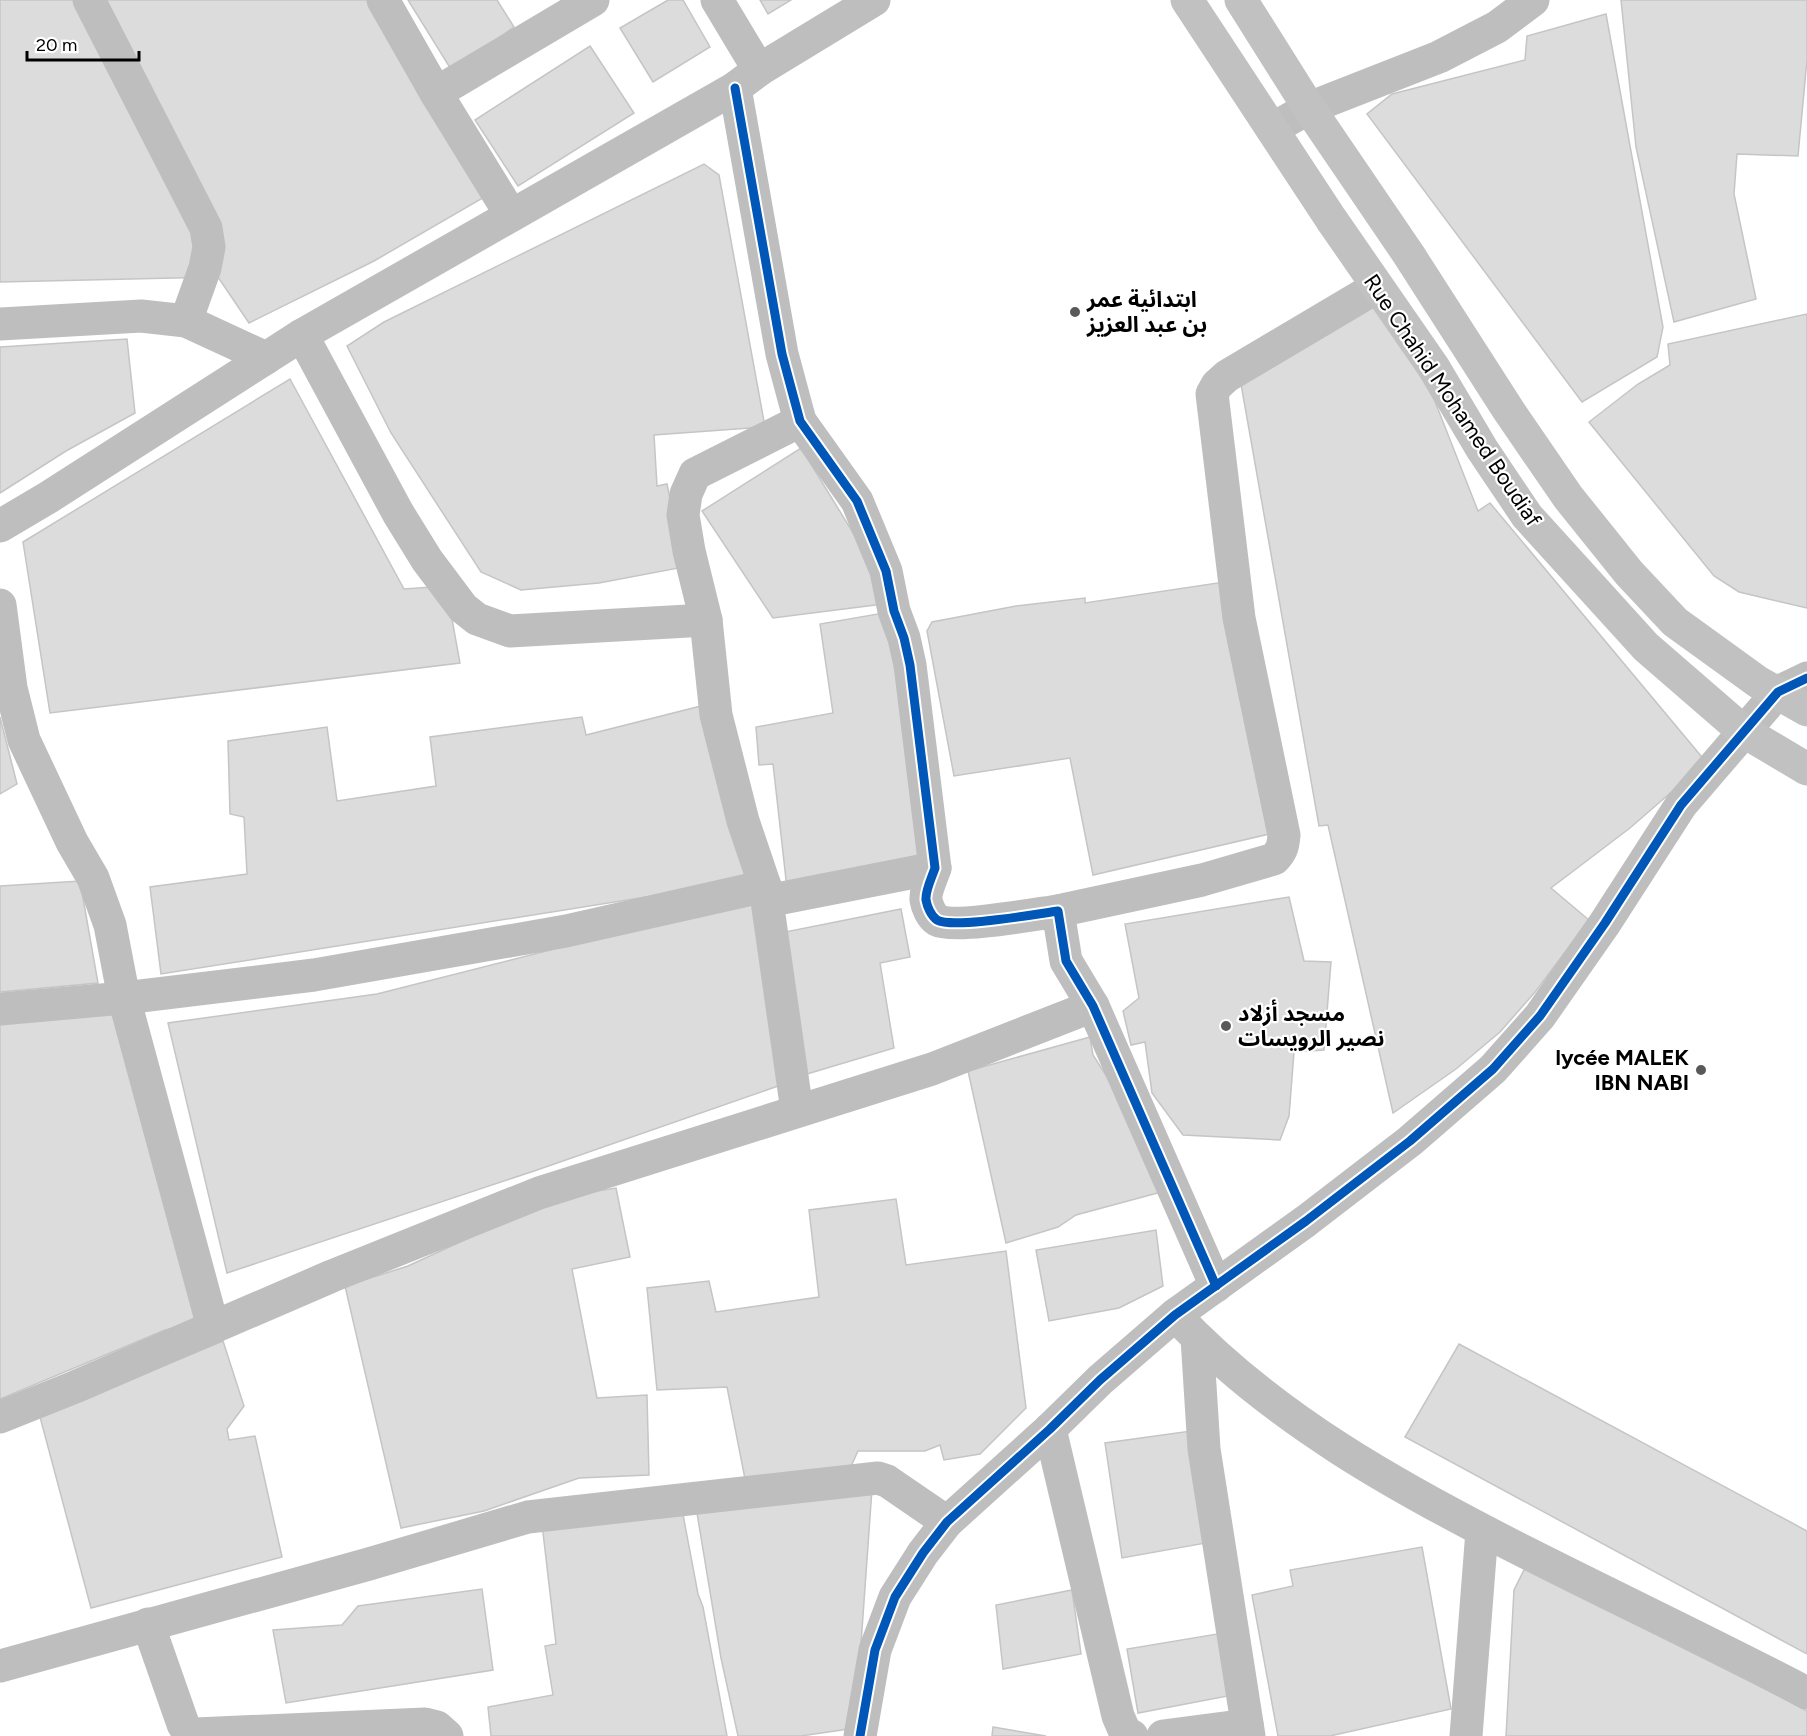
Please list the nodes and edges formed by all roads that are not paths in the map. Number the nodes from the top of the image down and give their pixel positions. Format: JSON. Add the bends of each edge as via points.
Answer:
{"nodes":[{"id":1,"x":89,"y":0,"type":"edge"},
{"id":2,"x":383,"y":0,"type":"edge"},
{"id":3,"x":593,"y":0,"type":"edge"},
{"id":4,"x":717,"y":0,"type":"edge"},
{"id":5,"x":874,"y":0,"type":"edge"},
{"id":6,"x":1187,"y":0,"type":"edge"},
{"id":7,"x":1241,"y":0,"type":"edge"},
{"id":8,"x":1533,"y":0,"type":"edge"},
{"id":9,"x":747,"y":79,"type":"junction"},
{"id":10,"x":436,"y":93,"type":"junction"},
{"id":11,"x":1309,"y":108,"type":"junction"},
{"id":12,"x":1272,"y":129,"type":"junction"},
{"id":13,"x":511,"y":214,"type":"junction"},
{"id":14,"x":1377,"y":287,"type":"junction"},
{"id":15,"x":186,"y":321,"type":"junction"},
{"id":16,"x":0,"y":324,"type":"edge"},
{"id":17,"x":302,"y":335,"type":"junction"},
{"id":18,"x":266,"y":358,"type":"junction"},
{"id":19,"x":800,"y":421,"type":"junction"},
{"id":20,"x":0,"y":526,"type":"edge"},
{"id":21,"x":0,"y":605,"type":"edge"},
{"id":22,"x":706,"y":620,"type":"junction"},
{"id":23,"x":1807,"y":678,"type":"edge"},
{"id":24,"x":1778,"y":692,"type":"junction"},
{"id":25,"x":1807,"y":710,"type":"edge"},
{"id":26,"x":1743,"y":731,"type":"junction"},
{"id":27,"x":1807,"y":769,"type":"edge"},
{"id":28,"x":935,"y":868,"type":"junction"},
{"id":29,"x":766,"y":894,"type":"junction"},
{"id":30,"x":1058,"y":911,"type":"junction"},
{"id":31,"x":124,"y":998,"type":"junction"},
{"id":32,"x":1092,"y":1006,"type":"junction"},
{"id":33,"x":0,"y":1009,"type":"edge"},
{"id":34,"x":797,"y":1111,"type":"junction"},
{"id":35,"x":1216,"y":1286,"type":"junction"},
{"id":36,"x":213,"y":1327,"type":"junction"},
{"id":37,"x":1186,"y":1327,"type":"junction"},
{"id":38,"x":0,"y":1417,"type":"edge"},
{"id":39,"x":1050,"y":1429,"type":"junction"},
{"id":40,"x":947,"y":1522,"type":"junction"},
{"id":41,"x":1482,"y":1531,"type":"junction"},
{"id":42,"x":148,"y":1624,"type":"junction"},
{"id":43,"x":0,"y":1666,"type":"edge"},
{"id":44,"x":1807,"y":1693,"type":"edge"},
{"id":45,"x":1248,"y":1730,"type":"edge"},
{"id":46,"x":447,"y":1736,"type":"edge"},
{"id":47,"x":860,"y":1736,"type":"edge"},
{"id":48,"x":1132,"y":1736,"type":"edge"},
{"id":49,"x":1163,"y":1736,"type":"edge"},
{"id":50,"x":1466,"y":1736,"type":"edge"}],
"edges":[{"from":1,"to":15,"type":"street","via":[[206,228],[206,268]]},
{"from":2,"to":10,"type":"street"},
{"from":3,"to":10,"type":"street"},
{"from":4,"to":9,"type":"street"},
{"from":5,"to":9,"type":"street"},
{"from":6,"to":12,"type":"main road","name":"Rue Chahid Mohamed Boudiaf"},
{"from":7,"to":11,"type":"main road","name":"Rue Chahid Mohamed Boudiaf"},
{"from":8,"to":11,"type":"street","via":[[1497,27],[1439,57]]},
{"from":9,"to":13,"type":"street"},
{"from":9,"to":19,"type":"street","via":[[782,354]]},
{"from":10,"to":13,"type":"street"},
{"from":11,"to":12,"type":"street"},
{"from":11,"to":24,"type":"main road","name":"Rue Chahid Mohamed Boudiaf","via":[[1581,514],[1675,622]]},
{"from":12,"to":14,"type":"main road","name":"Rue Chahid Mohamed Boudiaf"},
{"from":13,"to":17,"type":"street"},
{"from":14,"to":26,"type":"main road","name":"Rue Chahid Mohamed Boudiaf","via":[[1434,368],[1527,516],[1646,647]]},
{"from":14,"to":30,"type":"street","via":[[1227,376],[1212,394],[1239,618],[1284,835],[1280,853],[1274,859],[1202,880]]},
{"from":15,"to":16,"type":"street","via":[[141,316]]},
{"from":15,"to":18,"type":"street"},
{"from":17,"to":18,"type":"street"},
{"from":17,"to":22,"type":"street","via":[[398,513],[427,560],[463,608],[477,619],[510,630]]},
{"from":18,"to":20,"type":"street"},
{"from":19,"to":22,"type":"street","via":[[695,474],[683,515]]},
{"from":19,"to":28,"type":"street","via":[[857,501],[886,571],[910,665]]},
{"from":21,"to":31,"type":"street","via":[[11,688],[24,740],[72,843],[93,878],[110,925]]},
{"from":22,"to":29,"type":"street","via":[[716,715]]},
{"from":23,"to":24,"type":"street"},
{"from":24,"to":25,"type":"main road","name":"Rue Chahid Mohamed Boudiaf"},
{"from":24,"to":26,"type":"street"},
{"from":26,"to":27,"type":"main road","name":"Rue Chahid Mohamed Boudiaf"},
{"from":26,"to":35,"type":"street","via":[[1681,805],[1540,1016],[1493,1069],[1410,1141]]},
{"from":28,"to":29,"type":"street"},
{"from":28,"to":30,"type":"street","via":[[926,898],[937,920],[980,922]]},
{"from":29,"to":31,"type":"street","via":[[314,975]]},
{"from":29,"to":34,"type":"street"},
{"from":30,"to":32,"type":"street","via":[[1066,961]]},
{"from":31,"to":33,"type":"street"},
{"from":31,"to":36,"type":"street"},
{"from":32,"to":34,"type":"street","via":[[932,1070]]},
{"from":32,"to":35,"type":"street"},
{"from":34,"to":36,"type":"street","via":[[538,1193]]},
{"from":35,"to":37,"type":"street"},
{"from":36,"to":38,"type":"street"},
{"from":37,"to":39,"type":"street","via":[[1100,1380]]},
{"from":37,"to":41,"type":"street","via":[[1278,1407],[1379,1475]]},
{"from":37,"to":45,"type":"street"},
{"from":39,"to":40,"type":"street"},
{"from":39,"to":48,"type":"street","via":[[1118,1716],[1125,1732]]},
{"from":40,"to":42,"type":"street","via":[[878,1478],[539,1516]]},
{"from":40,"to":47,"type":"street","via":[[895,1597],[875,1650]]},
{"from":41,"to":44,"type":"street"},
{"from":41,"to":50,"type":"street"},
{"from":42,"to":43,"type":"street"},
{"from":42,"to":46,"type":"street","via":[[187,1731],[196,1734],[424,1724],[437,1727]]},
{"from":45,"to":49,"type":"street"}]}
